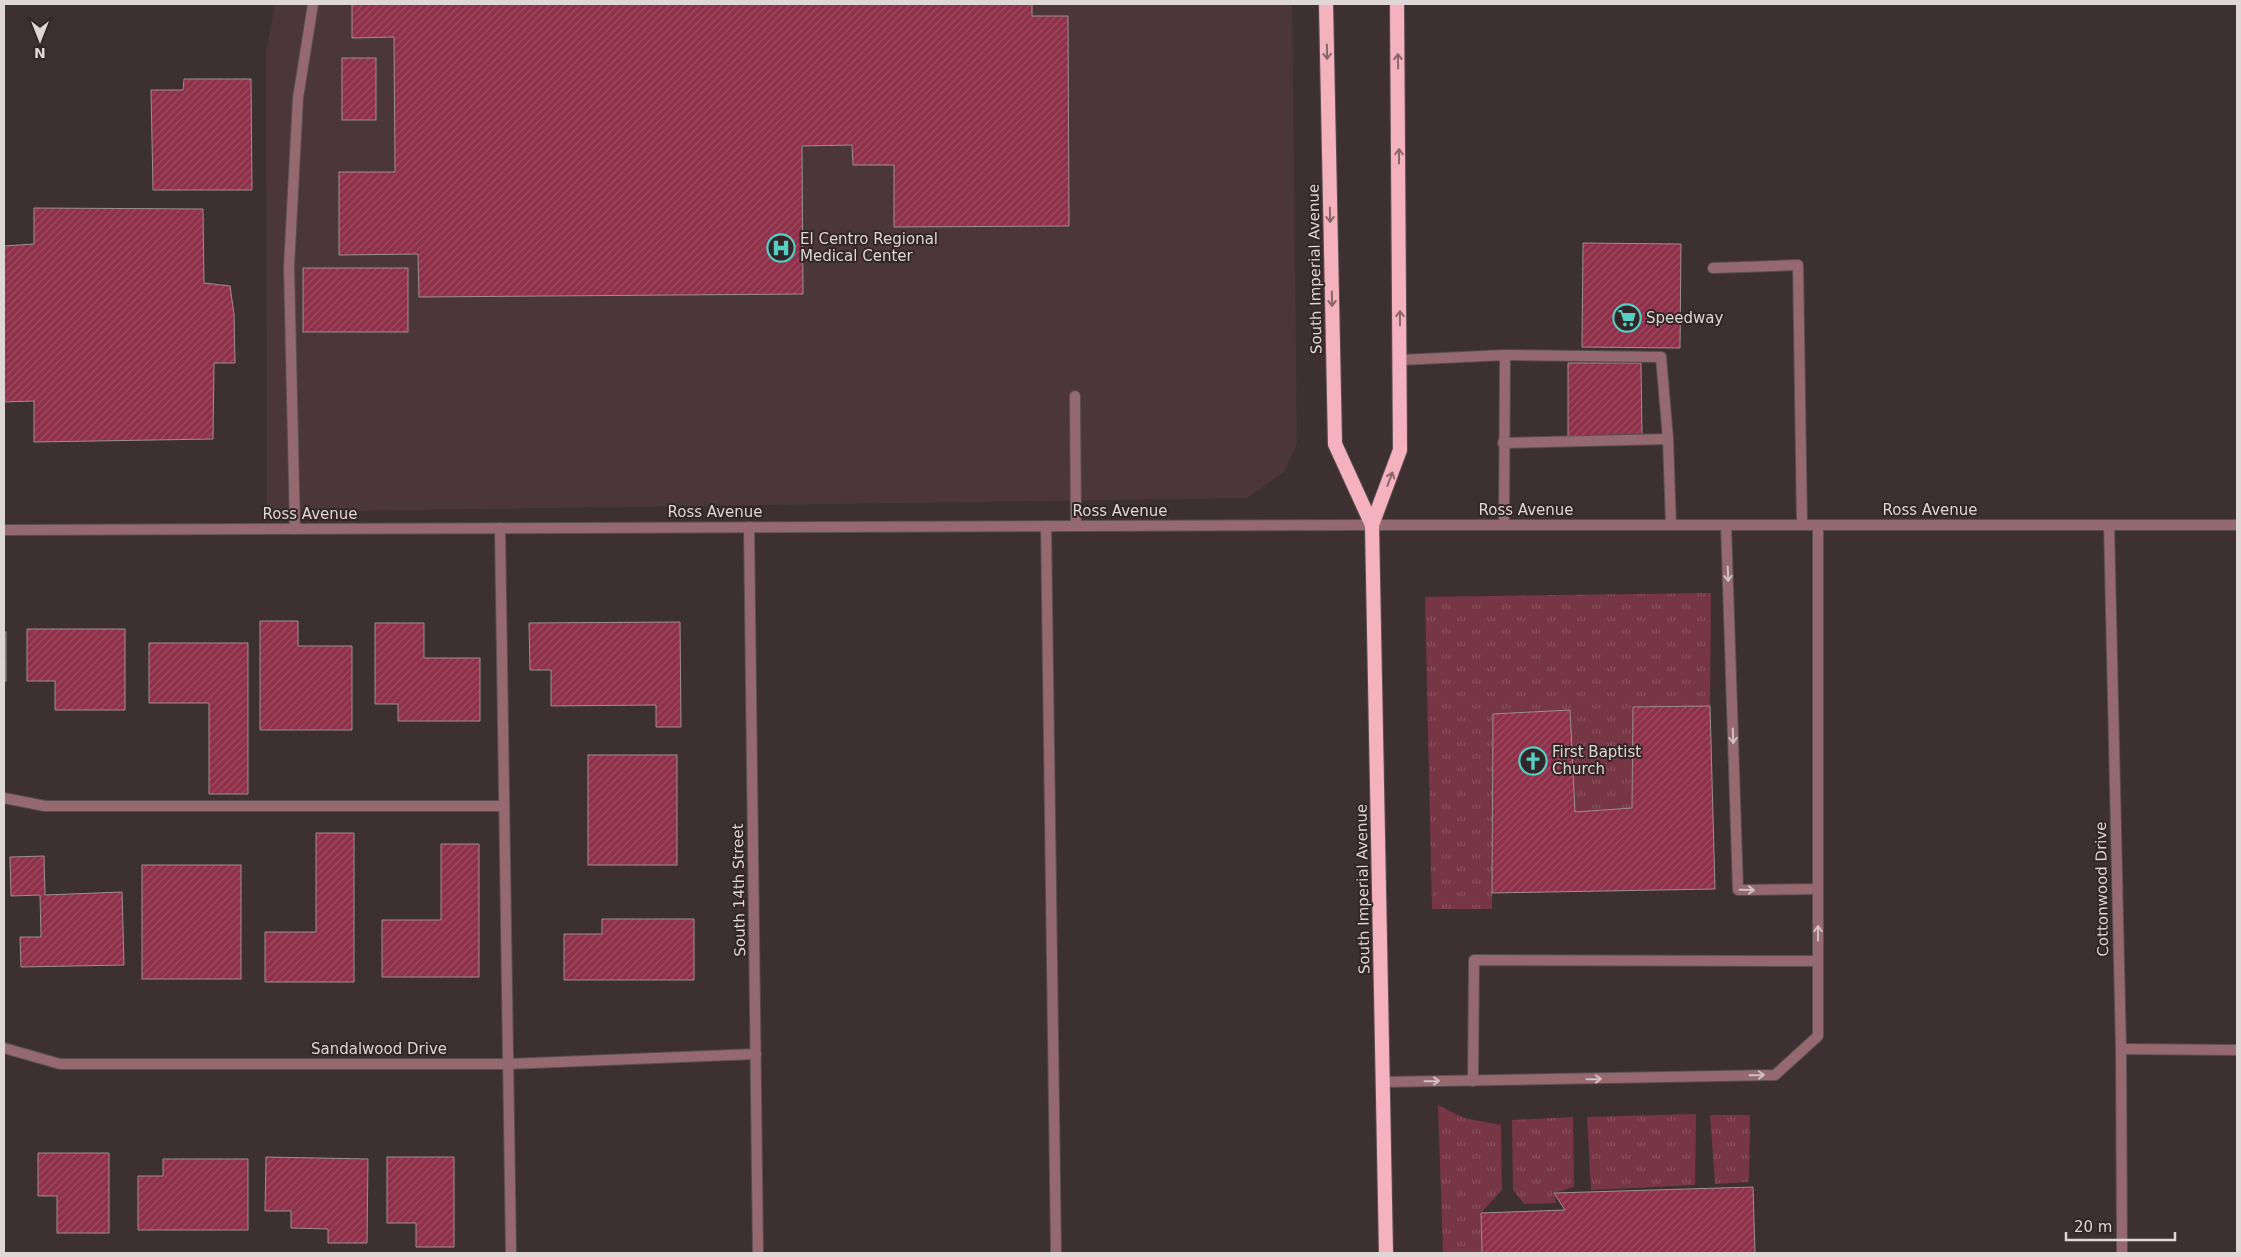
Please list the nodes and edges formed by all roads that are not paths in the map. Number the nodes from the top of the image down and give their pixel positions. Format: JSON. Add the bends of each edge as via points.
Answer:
{"nodes":[{"id":1,"x":313,"y":4,"type":"edge"},
{"id":2,"x":1326,"y":4,"type":"edge"},
{"id":3,"x":1397,"y":4,"type":"edge"},
{"id":4,"x":1713,"y":268,"type":"dead end"},
{"id":5,"x":1505,"y":355,"type":"junction"},
{"id":6,"x":1400,"y":360,"type":"junction"},
{"id":7,"x":1075,"y":396,"type":"dead end"},
{"id":8,"x":1668,"y":439,"type":"junction"},
{"id":9,"x":1503,"y":443,"type":"junction"},
{"id":10,"x":1372,"y":524,"type":"junction"},
{"id":11,"x":1504,"y":524,"type":"junction"},
{"id":12,"x":1671,"y":525,"type":"junction"},
{"id":13,"x":1726,"y":525,"type":"junction"},
{"id":14,"x":1802,"y":525,"type":"junction"},
{"id":15,"x":1818,"y":525,"type":"junction"},
{"id":16,"x":2109,"y":525,"type":"junction"},
{"id":17,"x":2237,"y":525,"type":"edge"},
{"id":18,"x":1046,"y":526,"type":"junction"},
{"id":19,"x":1076,"y":526,"type":"junction"},
{"id":20,"x":749,"y":527,"type":"junction"},
{"id":21,"x":500,"y":528,"type":"junction"},
{"id":22,"x":296,"y":529,"type":"junction"},
{"id":23,"x":4,"y":530,"type":"edge"},
{"id":24,"x":4,"y":798,"type":"edge"},
{"id":25,"x":504,"y":806,"type":"junction"},
{"id":26,"x":1818,"y":889,"type":"junction"},
{"id":27,"x":1818,"y":961,"type":"junction"},
{"id":28,"x":4,"y":1048,"type":"edge"},
{"id":29,"x":2121,"y":1049,"type":"junction"},
{"id":30,"x":2237,"y":1050,"type":"edge"},
{"id":31,"x":756,"y":1054,"type":"junction"},
{"id":32,"x":508,"y":1064,"type":"junction"},
{"id":33,"x":1473,"y":1081,"type":"junction"},
{"id":34,"x":1383,"y":1082,"type":"junction"},
{"id":35,"x":511,"y":1253,"type":"edge"},
{"id":36,"x":758,"y":1253,"type":"edge"},
{"id":37,"x":1056,"y":1253,"type":"edge"},
{"id":38,"x":1386,"y":1253,"type":"edge"},
{"id":39,"x":2122,"y":1253,"type":"edge"}],
"edges":[{"from":1,"to":22,"type":"street","via":[[298,98],[289,266]]},
{"from":2,"to":10,"type":"highway","name":"South Imperial Avenue","one_way":true,"via":[[1335,444]]},
{"from":6,"to":3,"type":"highway","name":"South Imperial Avenue","one_way":true},
{"from":4,"to":14,"type":"street","via":[[1798,265]]},
{"from":5,"to":6,"type":"street"},
{"from":5,"to":8,"type":"street","via":[[1661,356]]},
{"from":5,"to":9,"type":"street"},
{"from":10,"to":6,"type":"highway","name":"South Imperial Avenue","one_way":true,"via":[[1400,450]]},
{"from":7,"to":19,"type":"street"},
{"from":8,"to":9,"type":"street"},
{"from":8,"to":12,"type":"street"},
{"from":9,"to":11,"type":"street"},
{"from":10,"to":11,"type":"street","name":"Ross Avenue"},
{"from":10,"to":19,"type":"street","name":"Ross Avenue"},
{"from":10,"to":34,"type":"highway","name":"South Imperial Avenue"},
{"from":11,"to":12,"type":"street","name":"Ross Avenue"},
{"from":12,"to":13,"type":"street","name":"Ross Avenue"},
{"from":13,"to":14,"type":"street","name":"Ross Avenue"},
{"from":13,"to":26,"type":"street","one_way":true,"via":[[1738,890]]},
{"from":14,"to":15,"type":"street","name":"Ross Avenue"},
{"from":15,"to":16,"type":"street","name":"Ross Avenue"},
{"from":15,"to":26,"type":"street"},
{"from":16,"to":17,"type":"street","name":"Ross Avenue"},
{"from":16,"to":29,"type":"street","name":"Cottonwood Drive"},
{"from":18,"to":19,"type":"street","name":"Ross Avenue"},
{"from":18,"to":20,"type":"street","name":"Ross Avenue"},
{"from":18,"to":37,"type":"street"},
{"from":20,"to":21,"type":"street","name":"Ross Avenue"},
{"from":20,"to":31,"type":"street","name":"South 14th Street"},
{"from":21,"to":22,"type":"street","name":"Ross Avenue"},
{"from":21,"to":25,"type":"street"},
{"from":22,"to":23,"type":"street","name":"Ross Avenue"},
{"from":24,"to":25,"type":"street","via":[[45,806]]},
{"from":25,"to":32,"type":"street"},
{"from":27,"to":26,"type":"street","one_way":true},
{"from":33,"to":27,"type":"street","one_way":true,"via":[[1775,1075],[1818,1036]]},
{"from":27,"to":33,"type":"street","via":[[1474,960]]},
{"from":28,"to":32,"type":"street","name":"Sandalwood Drive","via":[[60,1064]]},
{"from":29,"to":30,"type":"street"},
{"from":29,"to":39,"type":"street","name":"Cottonwood Drive"},
{"from":31,"to":32,"type":"street","name":"Sandalwood Drive"},
{"from":31,"to":36,"type":"street","name":"South 14th Street"},
{"from":32,"to":35,"type":"street"},
{"from":34,"to":33,"type":"street","one_way":true},
{"from":34,"to":38,"type":"highway","name":"South Imperial Avenue"}]}
